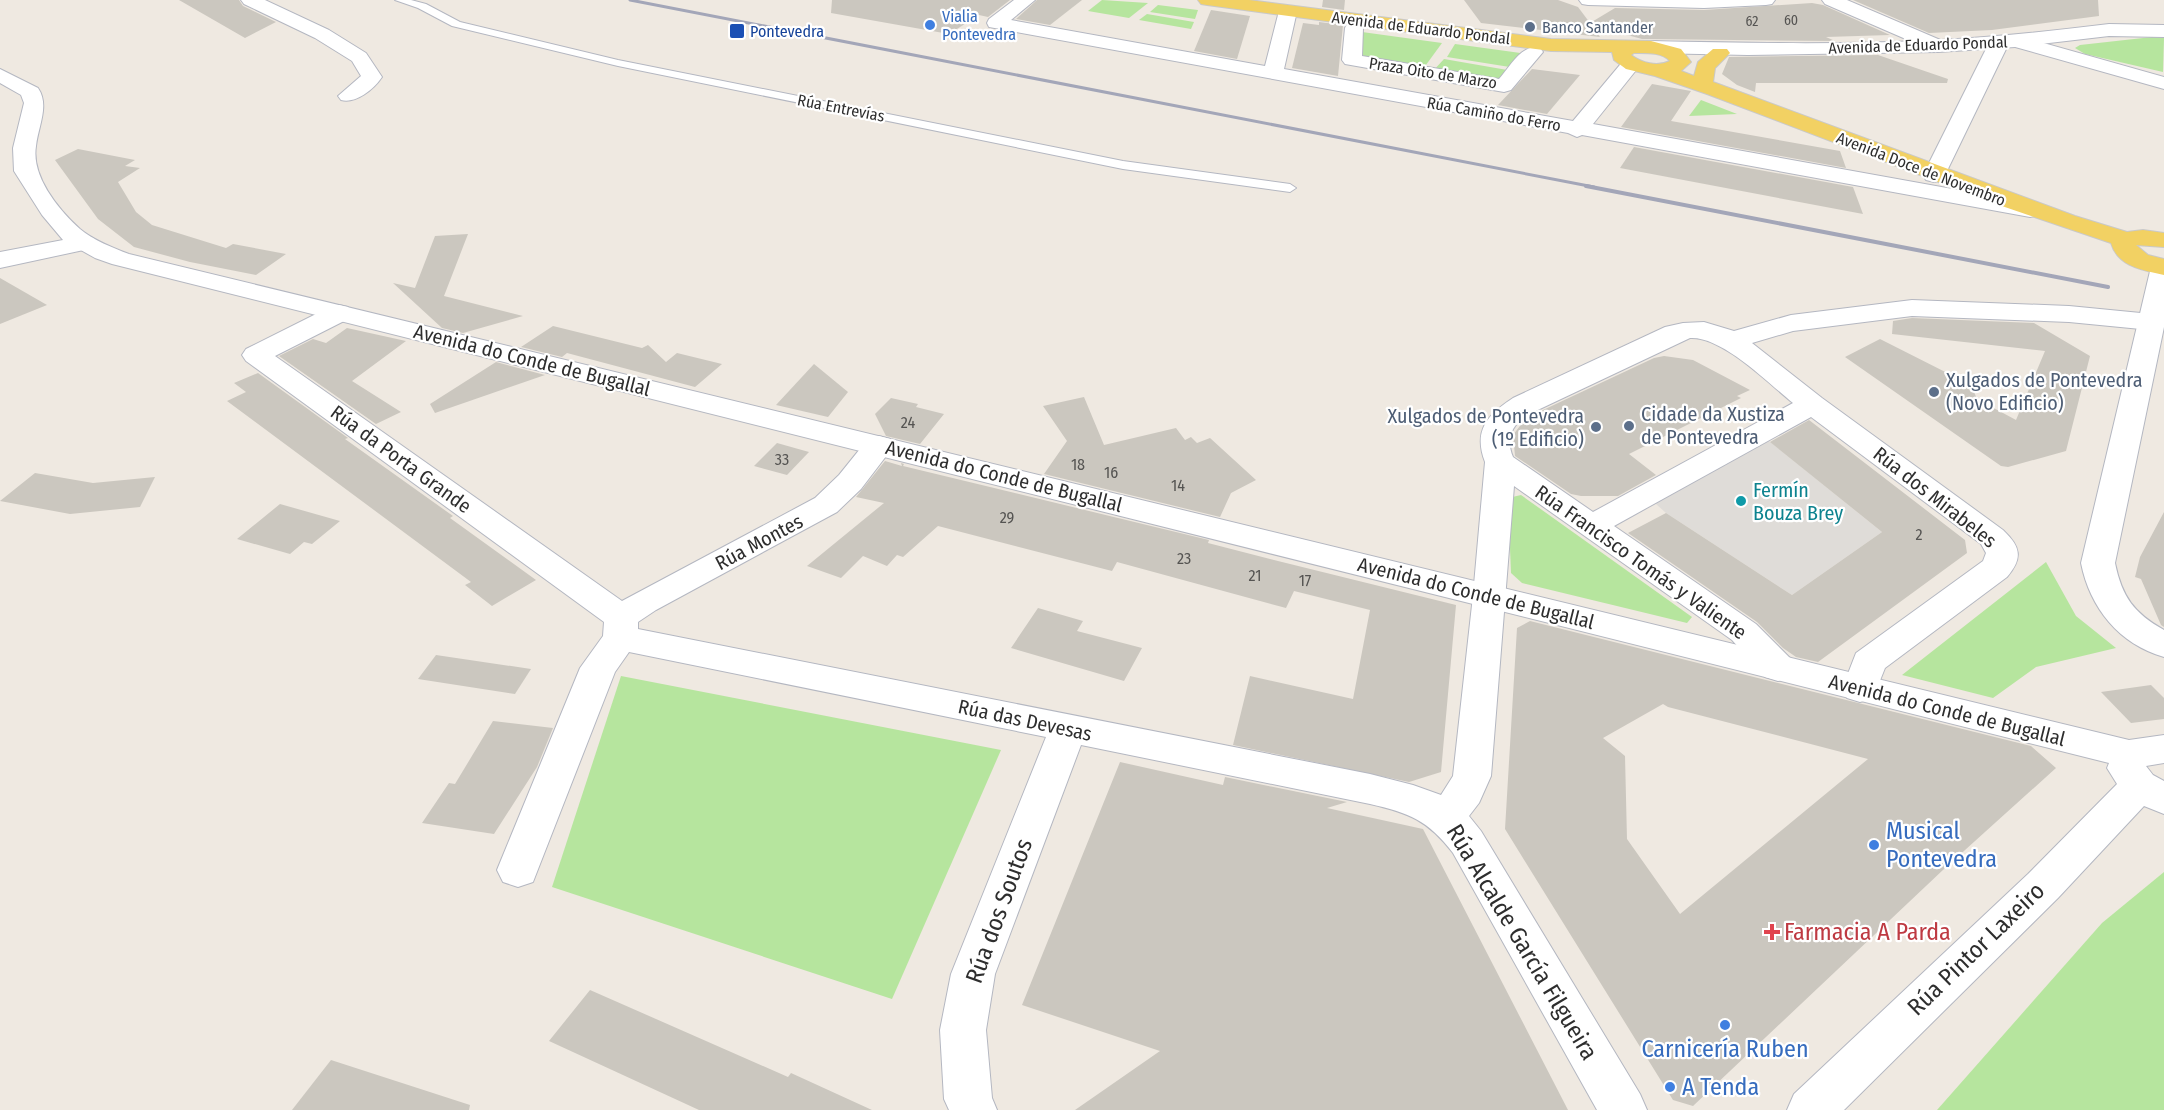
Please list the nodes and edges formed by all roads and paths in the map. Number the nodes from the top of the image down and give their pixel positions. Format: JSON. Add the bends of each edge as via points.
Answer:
{"nodes":[{"id":1,"x":250,"y":0,"type":"edge"},
{"id":2,"x":400,"y":0,"type":"edge"},
{"id":3,"x":1026,"y":0,"type":"edge"},
{"id":4,"x":1207,"y":0,"type":"edge"},
{"id":5,"x":1588,"y":0,"type":"edge"},
{"id":6,"x":1766,"y":0,"type":"edge"},
{"id":7,"x":1831,"y":0,"type":"edge"},
{"id":8,"x":1300,"y":8,"type":"edge"},
{"id":9,"x":2162,"y":23,"type":"edge"},
{"id":10,"x":1354,"y":28,"type":"dead end"},
{"id":11,"x":2007,"y":42,"type":"junction"},
{"id":12,"x":1938,"y":46,"type":"junction"},
{"id":13,"x":1652,"y":47,"type":"junction"},
{"id":14,"x":1748,"y":50,"type":"junction"},
{"id":15,"x":1533,"y":52,"type":"dead end"},
{"id":16,"x":1720,"y":53,"type":"junction"},
{"id":17,"x":1628,"y":57,"type":"junction"},
{"id":18,"x":1681,"y":62,"type":"junction"},
{"id":19,"x":1655,"y":69,"type":"junction"},
{"id":20,"x":1273,"y":74,"type":"junction"},
{"id":21,"x":0,"y":75,"type":"edge"},
{"id":22,"x":2164,"y":83,"type":"edge"},
{"id":23,"x":1711,"y":85,"type":"junction"},
{"id":24,"x":348,"y":96,"type":"dead end"},
{"id":25,"x":1577,"y":130,"type":"junction"},
{"id":26,"x":1934,"y":175,"type":"junction"},
{"id":27,"x":1290,"y":188,"type":"dead end"},
{"id":28,"x":2030,"y":210,"type":"junction"},
{"id":29,"x":84,"y":243,"type":"junction"},
{"id":30,"x":2163,"y":248,"type":"edge"},
{"id":31,"x":0,"y":260,"type":"edge"},
{"id":32,"x":339,"y":313,"type":"junction"},
{"id":33,"x":2151,"y":321,"type":"junction"},
{"id":34,"x":1731,"y":340,"type":"junction"},
{"id":35,"x":1812,"y":404,"type":"junction"},
{"id":36,"x":879,"y":445,"type":"junction"},
{"id":37,"x":1500,"y":462,"type":"junction"},
{"id":38,"x":1591,"y":526,"type":"junction"},
{"id":39,"x":1490,"y":596,"type":"junction"},
{"id":40,"x":621,"y":628,"type":"junction"},
{"id":41,"x":2164,"y":645,"type":"edge"},
{"id":42,"x":1778,"y":668,"type":"junction"},
{"id":43,"x":1860,"y":689,"type":"junction"},
{"id":44,"x":1068,"y":729,"type":"junction"},
{"id":45,"x":2149,"y":772,"type":"edge"},
{"id":46,"x":1447,"y":816,"type":"junction"},
{"id":47,"x":518,"y":870,"type":"dead end"},
{"id":48,"x":968,"y":1106,"type":"edge"},
{"id":49,"x":1623,"y":1110,"type":"edge"},
{"id":50,"x":1811,"y":1110,"type":"edge"}],
"edges":[{"from":1,"to":24,"type":"street","via":[[322,34],[359,57],[372,77]]},
{"from":2,"to":27,"type":"lane","name":"Rúa Entrevías","via":[[422,6],[456,24],[618,63],[1124,165]]},
{"from":3,"to":20,"type":"street","name":"Rúa Camiño do Ferro","via":[[996,23]]},
{"from":4,"to":8,"type":"main road","name":"Avenida de Eduardo Pondal"},
{"from":5,"to":6,"type":"street"},
{"from":7,"to":12,"type":"street"},
{"from":8,"to":17,"type":"main road","name":"Avenida de Eduardo Pondal"},
{"from":8,"to":20,"type":"street"},
{"from":9,"to":11,"type":"street","name":"Avenida de Eduardo Pondal"},
{"from":10,"to":15,"type":"street","name":"Praza Oito de Marzo","via":[[1352,60],[1504,86]]},
{"from":11,"to":12,"type":"street","name":"Avenida de Eduardo Pondal"},
{"from":11,"to":22,"type":"street"},
{"from":11,"to":26,"type":"street"},
{"from":12,"to":14,"type":"street","name":"Avenida de Eduardo Pondal"},
{"from":13,"to":14,"type":"street","name":"Avenida de Eduardo Pondal"},
{"from":13,"to":17,"type":"main road"},
{"from":13,"to":18,"type":"main road","name":"Avenida Doce de Novembro","via":[[1674,53]]},
{"from":14,"to":16,"type":"street","name":"Avenida de Eduardo Pondal"},
{"from":16,"to":18,"type":"street","name":"Avenida de Eduardo Pondal"},
{"from":16,"to":23,"type":"main road","via":[[1705,66]]},
{"from":17,"to":19,"type":"main road","name":"Avenida Doce de Novembro"},
{"from":17,"to":25,"type":"street"},
{"from":18,"to":19,"type":"main road","via":[[1671,68]]},
{"from":18,"to":23,"type":"main road","name":"Avenida Doce de Novembro"},
{"from":19,"to":23,"type":"main road","name":"Avenida Doce de Novembro"},
{"from":20,"to":25,"type":"street","name":"Rúa Camiño do Ferro"},
{"from":21,"to":29,"type":"street","name":"Avenida do Conde de Bugallal","via":[[30,92],[34,103],[24,148],[25,171],[50,210]]},
{"from":23,"to":26,"type":"main road","name":"Avenida Doce de Novembro"},
{"from":25,"to":28,"type":"street","name":"Rúa Camiño do Ferro"},
{"from":26,"to":28,"type":"main road","name":"Avenida Doce de Novembro"},
{"from":28,"to":30,"type":"main road","name":"Avenida Doce de Novembro","via":[[2126,240],[2123,247],[2132,256]]},
{"from":29,"to":31,"type":"street"},
{"from":29,"to":32,"type":"street","name":"Avenida do Conde de Bugallal","via":[[121,259]]},
{"from":30,"to":33,"type":"street"},
{"from":32,"to":36,"type":"street","name":"Avenida do Conde de Bugallal"},
{"from":32,"to":40,"type":"street","name":"Rúa da Porta Grande","via":[[256,355]]},
{"from":33,"to":34,"type":"street","via":[[1912,308],[1791,323]]},
{"from":33,"to":41,"type":"street","via":[[2098,563],[2105,591],[2117,611]]},
{"from":34,"to":35,"type":"street","name":"Rúa dos Mirabeles"},
{"from":34,"to":37,"type":"street","via":[[1709,330],[1688,329],[1522,404],[1500,422],[1494,435]]},
{"from":35,"to":38,"type":"street"},
{"from":35,"to":43,"type":"street","name":"Rúa dos Mirabeles","via":[[1992,537],[2004,554],[1995,569],[1869,662]]},
{"from":36,"to":39,"type":"street","name":"Avenida do Conde de Bugallal"},
{"from":36,"to":40,"type":"street","name":"Rúa Montes","via":[[826,505],[644,602]]},
{"from":37,"to":38,"type":"street","name":"Rúa Francisco Tomás y Valiente"},
{"from":37,"to":39,"type":"street"},
{"from":38,"to":42,"type":"street","name":"Rúa Francisco Tomás y Valiente","via":[[1744,632]]},
{"from":39,"to":42,"type":"street","name":"Avenida do Conde de Bugallal"},
{"from":39,"to":46,"type":"street","name":"Rúa Alcalde García Filgueira","via":[[1472,776]]},
{"from":40,"to":44,"type":"street","name":"Rúa das Devesas"},
{"from":40,"to":47,"type":"street","name":"Rúa Montes","via":[[598,668]]},
{"from":42,"to":43,"type":"street","name":"Avenida do Conde de Bugallal"},
{"from":43,"to":45,"type":"street","name":"Avenida do Conde de Bugallal"},
{"from":44,"to":46,"type":"street","name":"Rúa das Devesas","via":[[1370,789],[1417,801]]},
{"from":44,"to":48,"type":"street","name":"Rúa dos Soutos","via":[[973,974],[963,1030]]},
{"from":45,"to":50,"type":"street","name":"Rúa Pintor Laxeiro","via":[[2043,886]]},
{"from":46,"to":49,"type":"street","name":"Rúa Alcalde García Filgueira","via":[[1467,842]]}]}
